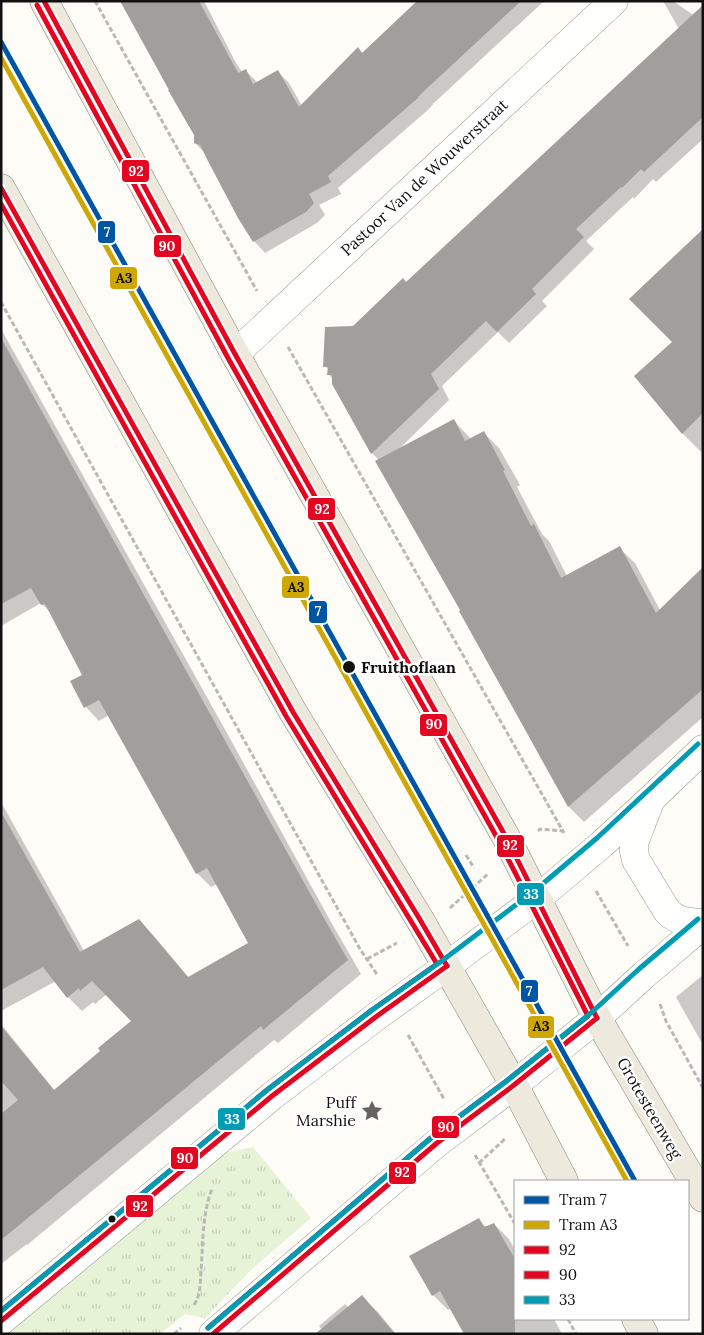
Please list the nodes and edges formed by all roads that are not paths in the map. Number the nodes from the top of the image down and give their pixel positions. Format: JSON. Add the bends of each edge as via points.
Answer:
{"nodes":[{"id":1,"x":44,"y":1,"type":"edge"},
{"id":2,"x":614,"y":1,"type":"edge"},
{"id":3,"x":1,"y":188,"type":"edge"},
{"id":4,"x":235,"y":354,"type":"junction"},
{"id":5,"x":703,"y":749,"type":"edge"},
{"id":6,"x":651,"y":799,"type":"junction"},
{"id":7,"x":538,"y":898,"type":"junction"},
{"id":8,"x":703,"y":924,"type":"edge"},
{"id":9,"x":447,"y":966,"type":"junction"},
{"id":10,"x":597,"y":1018,"type":"junction"},
{"id":11,"x":514,"y":1085,"type":"junction"},
{"id":12,"x":563,"y":1180,"type":"edge"},
{"id":13,"x":703,"y":1198,"type":"edge"},
{"id":14,"x":637,"y":1320,"type":"edge"},
{"id":15,"x":1,"y":1321,"type":"edge"},
{"id":16,"x":213,"y":1334,"type":"edge"},
{"id":17,"x":644,"y":1334,"type":"edge"}],
"edges":[{"from":1,"to":4,"type":"main road"},
{"from":2,"to":4,"type":"street","name":"Pastoor Van de Wouwerstraat"},
{"from":3,"to":9,"type":"main road","via":[[292,712]]},
{"from":4,"to":7,"type":"main road","via":[[508,839]]},
{"from":5,"to":6,"type":"street"},
{"from":6,"to":7,"type":"street"},
{"from":6,"to":8,"type":"street","via":[[634,843],[636,860],[671,916],[684,922]]},
{"from":7,"to":9,"type":"street"},
{"from":7,"to":10,"type":"main road","name":"Grotesteenweg"},
{"from":8,"to":10,"type":"street"},
{"from":9,"to":11,"type":"main road"},
{"from":9,"to":15,"type":"street","via":[[272,1096]]},
{"from":10,"to":11,"type":"street"},
{"from":10,"to":13,"type":"main road","name":"Grotesteenweg"},
{"from":11,"to":12,"type":"main road"},
{"from":11,"to":16,"type":"street","via":[[359,1208]]},
{"from":14,"to":17,"type":"main road"}]}
